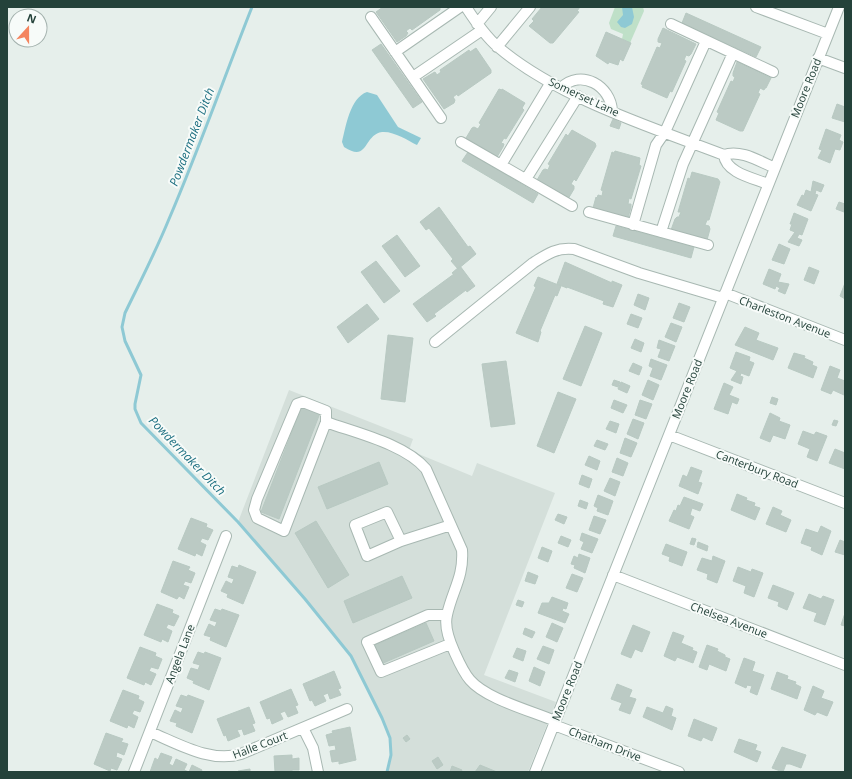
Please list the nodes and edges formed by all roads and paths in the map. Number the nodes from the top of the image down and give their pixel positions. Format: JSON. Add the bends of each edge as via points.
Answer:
{"nodes":[{"id":1,"x":460,"y":7,"type":"edge"},
{"id":2,"x":466,"y":7,"type":"edge"},
{"id":3,"x":491,"y":7,"type":"edge"},
{"id":4,"x":530,"y":7,"type":"edge"},
{"id":5,"x":756,"y":7,"type":"edge"},
{"id":6,"x":839,"y":7,"type":"edge"},
{"id":7,"x":371,"y":17,"type":"dead end"},
{"id":8,"x":671,"y":24,"type":"dead end"},
{"id":9,"x":479,"y":27,"type":"junction"},
{"id":10,"x":828,"y":34,"type":"junction"},
{"id":11,"x":706,"y":41,"type":"junction"},
{"id":12,"x":497,"y":47,"type":"junction"},
{"id":13,"x":395,"y":52,"type":"junction"},
{"id":14,"x":733,"y":53,"type":"junction"},
{"id":15,"x":818,"y":58,"type":"junction"},
{"id":16,"x":845,"y":68,"type":"edge"},
{"id":17,"x":773,"y":72,"type":"dead end"},
{"id":18,"x":413,"y":77,"type":"junction"},
{"id":19,"x":552,"y":82,"type":"junction"},
{"id":20,"x":561,"y":88,"type":"junction"},
{"id":21,"x":578,"y":96,"type":"junction"},
{"id":22,"x":612,"y":111,"type":"junction"},
{"id":23,"x":441,"y":118,"type":"dead end"},
{"id":24,"x":665,"y":132,"type":"junction"},
{"id":25,"x":461,"y":142,"type":"dead end"},
{"id":26,"x":692,"y":143,"type":"junction"},
{"id":27,"x":724,"y":155,"type":"junction"},
{"id":28,"x":501,"y":165,"type":"junction"},
{"id":29,"x":775,"y":168,"type":"junction"},
{"id":30,"x":526,"y":179,"type":"junction"},
{"id":31,"x":768,"y":184,"type":"junction"},
{"id":32,"x":572,"y":206,"type":"dead end"},
{"id":33,"x":589,"y":212,"type":"dead end"},
{"id":34,"x":633,"y":225,"type":"junction"},
{"id":35,"x":661,"y":232,"type":"junction"},
{"id":36,"x":708,"y":246,"type":"dead end"},
{"id":37,"x":724,"y":296,"type":"junction"},
{"id":38,"x":845,"y":340,"type":"edge"},
{"id":39,"x":435,"y":342,"type":"dead end"},
{"id":40,"x":326,"y":422,"type":"junction"},
{"id":41,"x":669,"y":435,"type":"junction"},
{"id":42,"x":845,"y":503,"type":"edge"},
{"id":43,"x":451,"y":525,"type":"junction"},
{"id":44,"x":226,"y":536,"type":"dead end"},
{"id":45,"x":401,"y":541,"type":"junction"},
{"id":46,"x":613,"y":575,"type":"junction"},
{"id":47,"x":447,"y":615,"type":"junction"},
{"id":48,"x":450,"y":644,"type":"junction"},
{"id":49,"x":845,"y":665,"type":"edge"},
{"id":50,"x":347,"y":709,"type":"dead end"},
{"id":51,"x":554,"y":723,"type":"junction"},
{"id":52,"x":303,"y":728,"type":"junction"},
{"id":53,"x":150,"y":732,"type":"junction"},
{"id":54,"x":134,"y":772,"type":"edge"},
{"id":55,"x":318,"y":772,"type":"edge"},
{"id":56,"x":535,"y":772,"type":"edge"},
{"id":57,"x":679,"y":772,"type":"edge"}],
"edges":[{"from":1,"to":13,"type":"street"},
{"from":2,"to":9,"type":"street","name":"Somerset Lane"},
{"from":3,"to":9,"type":"street"},
{"from":4,"to":12,"type":"street"},
{"from":5,"to":10,"type":"street"},
{"from":6,"to":10,"type":"street","name":"Moore Road"},
{"from":7,"to":13,"type":"street"},
{"from":8,"to":11,"type":"street"},
{"from":9,"to":12,"type":"street","name":"Somerset Lane"},
{"from":9,"to":18,"type":"street"},
{"from":10,"to":15,"type":"street","name":"Moore Road"},
{"from":11,"to":14,"type":"street"},
{"from":11,"to":24,"type":"street"},
{"from":12,"to":19,"type":"street","name":"Somerset Lane"},
{"from":13,"to":18,"type":"street"},
{"from":14,"to":17,"type":"street"},
{"from":14,"to":26,"type":"street"},
{"from":15,"to":16,"type":"street"},
{"from":15,"to":29,"type":"street","name":"Moore Road"},
{"from":18,"to":23,"type":"street"},
{"from":19,"to":20,"type":"street","name":"Somerset Lane"},
{"from":19,"to":28,"type":"street"},
{"from":20,"to":21,"type":"street","name":"Somerset Lane"},
{"from":20,"to":22,"type":"street","via":[[571,80],[590,80],[608,94],[612,102]]},
{"from":21,"to":22,"type":"street","name":"Somerset Lane"},
{"from":21,"to":30,"type":"street"},
{"from":22,"to":24,"type":"street","name":"Somerset Lane"},
{"from":24,"to":26,"type":"street","name":"Somerset Lane"},
{"from":24,"to":34,"type":"street","via":[[656,145]]},
{"from":25,"to":28,"type":"street"},
{"from":26,"to":27,"type":"street","name":"Somerset Lane"},
{"from":26,"to":35,"type":"street"},
{"from":27,"to":29,"type":"street","name":"Somerset Lane","via":[[739,153]]},
{"from":27,"to":31,"type":"street","via":[[724,162],[733,170]]},
{"from":28,"to":30,"type":"street"},
{"from":29,"to":31,"type":"street","name":"Moore Road"},
{"from":30,"to":32,"type":"street"},
{"from":31,"to":37,"type":"street","name":"Moore Road"},
{"from":33,"to":34,"type":"street"},
{"from":34,"to":35,"type":"street"},
{"from":35,"to":36,"type":"street"},
{"from":37,"to":38,"type":"street","name":"Charleston Avenue"},
{"from":37,"to":39,"type":"street","name":"Charleston Avenue","via":[[639,273],[580,250],[566,248],[547,253],[533,263]]},
{"from":37,"to":41,"type":"street","name":"Moore Road"},
{"from":40,"to":40,"type":"street","via":[[326,411],[303,402],[297,404],[257,498],[254,510],[257,518],[284,531]]},
{"from":40,"to":43,"type":"street","via":[[392,447],[420,461]]},
{"from":41,"to":42,"type":"street","name":"Canterbury Road"},
{"from":41,"to":46,"type":"street","name":"Moore Road"},
{"from":43,"to":45,"type":"street"},
{"from":43,"to":47,"type":"street","via":[[462,550],[463,563]]},
{"from":44,"to":53,"type":"street","name":"Angela Lane"},
{"from":45,"to":45,"type":"street","via":[[367,556],[355,525],[387,512]]},
{"from":46,"to":49,"type":"street","name":"Chelsea Avenue"},
{"from":46,"to":51,"type":"street","name":"Moore Road"},
{"from":47,"to":48,"type":"street","name":"Chatham Drive","via":[[446,626]]},
{"from":47,"to":48,"type":"street","via":[[428,615],[367,642],[381,672]]},
{"from":48,"to":51,"type":"street","name":"Chatham Drive","via":[[470,680],[481,690]]},
{"from":50,"to":52,"type":"street","name":"Halle Court"},
{"from":51,"to":56,"type":"street","name":"Moore Road"},
{"from":51,"to":57,"type":"street","name":"Chatham Drive"},
{"from":52,"to":53,"type":"street","name":"Halle Court","via":[[241,754],[226,757],[204,754]]},
{"from":52,"to":55,"type":"street","via":[[313,748]]},
{"from":53,"to":54,"type":"street","name":"Angela Lane"}]}
